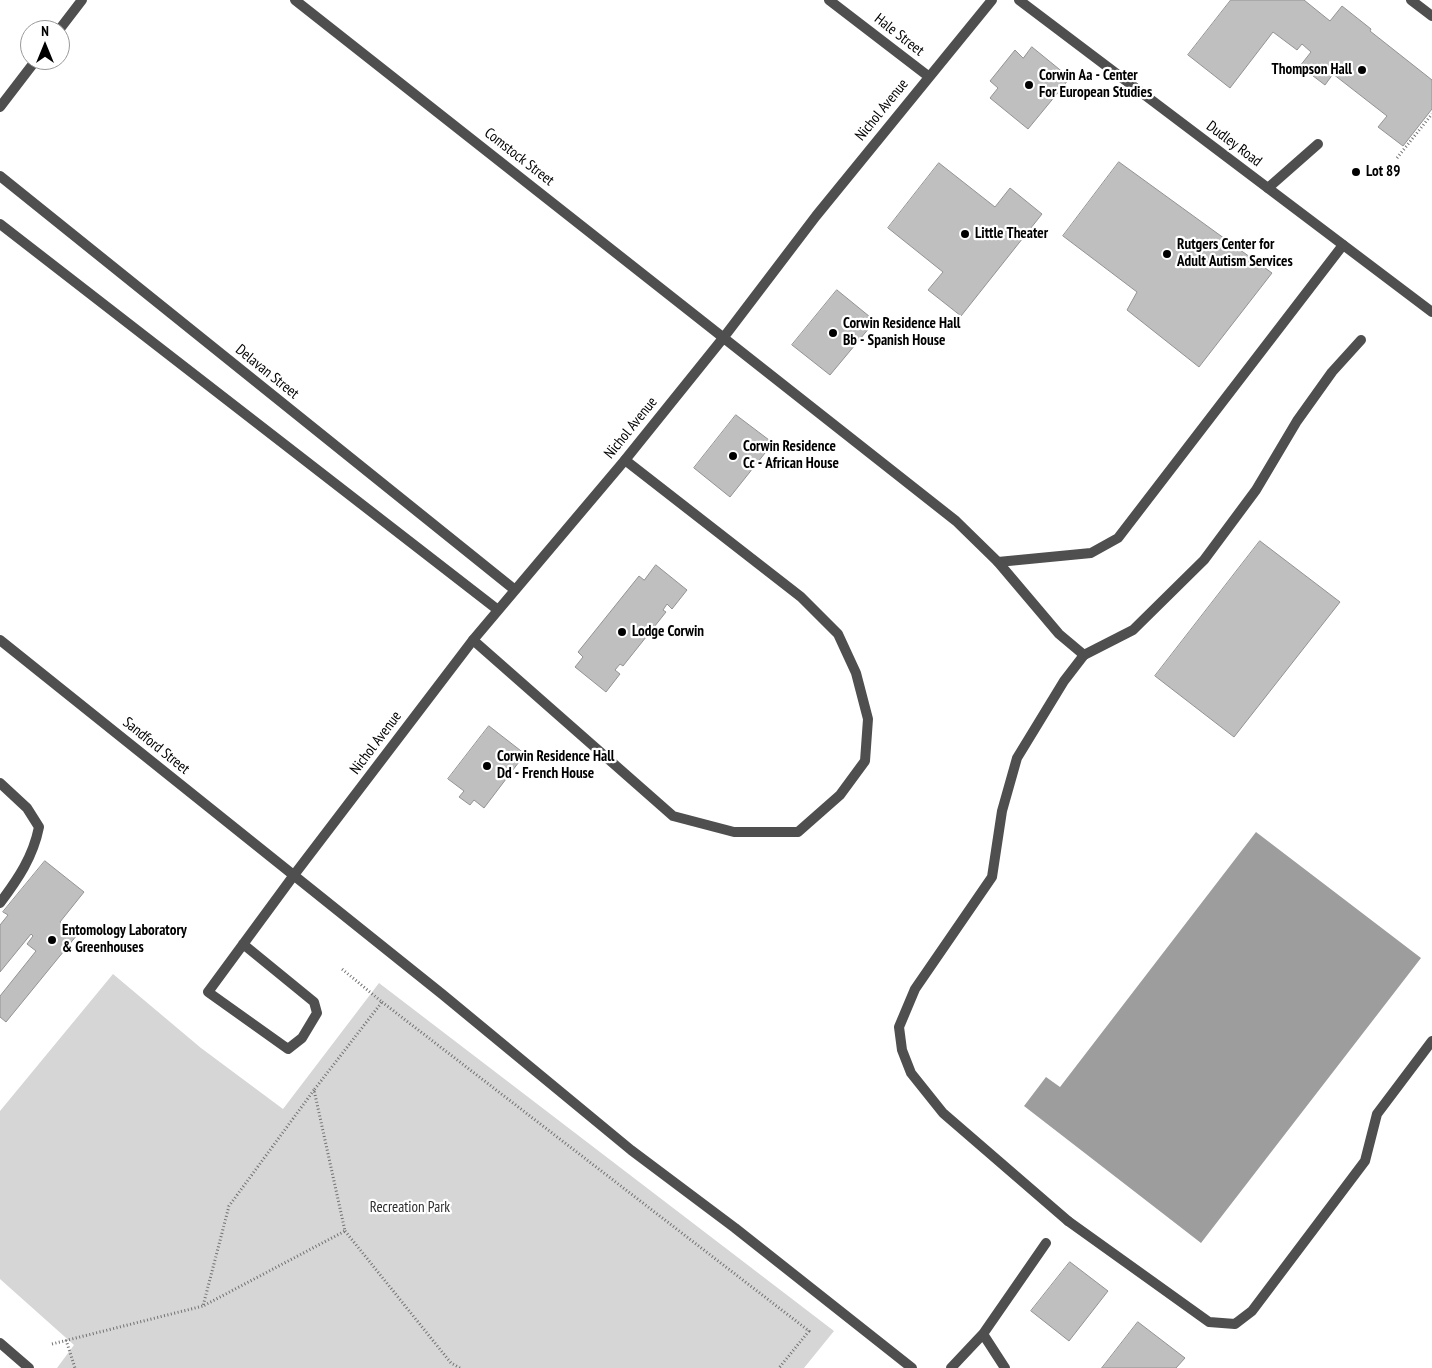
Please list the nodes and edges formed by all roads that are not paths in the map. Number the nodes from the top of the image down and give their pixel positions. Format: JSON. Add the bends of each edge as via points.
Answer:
{"nodes":[{"id":1,"x":82,"y":0,"type":"edge"},
{"id":2,"x":295,"y":0,"type":"edge"},
{"id":3,"x":829,"y":0,"type":"edge"},
{"id":4,"x":992,"y":0,"type":"edge"},
{"id":5,"x":1019,"y":0,"type":"edge"},
{"id":6,"x":1411,"y":0,"type":"edge"},
{"id":7,"x":1432,"y":16,"type":"edge"},
{"id":8,"x":67,"y":20,"type":"edge"},
{"id":9,"x":28,"y":70,"type":"edge"},
{"id":10,"x":928,"y":76,"type":"junction"},
{"id":11,"x":0,"y":107,"type":"edge"},
{"id":12,"x":1318,"y":144,"type":"dead end"},
{"id":13,"x":0,"y":176,"type":"edge"},
{"id":14,"x":1268,"y":188,"type":"junction"},
{"id":15,"x":0,"y":224,"type":"edge"},
{"id":16,"x":1342,"y":245,"type":"junction"},
{"id":17,"x":1432,"y":312,"type":"edge"},
{"id":18,"x":724,"y":337,"type":"junction"},
{"id":19,"x":1360,"y":340,"type":"dead end"},
{"id":20,"x":625,"y":460,"type":"junction"},
{"id":21,"x":998,"y":562,"type":"junction"},
{"id":22,"x":515,"y":590,"type":"junction"},
{"id":23,"x":498,"y":610,"type":"junction"},
{"id":24,"x":0,"y":640,"type":"edge"},
{"id":25,"x":474,"y":640,"type":"junction"},
{"id":26,"x":1084,"y":655,"type":"junction"},
{"id":27,"x":0,"y":783,"type":"edge"},
{"id":28,"x":294,"y":876,"type":"junction"},
{"id":29,"x":0,"y":903,"type":"edge"},
{"id":30,"x":243,"y":944,"type":"junction"},
{"id":31,"x":1432,"y":1041,"type":"edge"},
{"id":32,"x":1046,"y":1242,"type":"dead end"},
{"id":33,"x":983,"y":1334,"type":"junction"},
{"id":34,"x":0,"y":1343,"type":"edge"},
{"id":35,"x":29,"y":1368,"type":"edge"},
{"id":36,"x":912,"y":1368,"type":"edge"},
{"id":37,"x":951,"y":1368,"type":"edge"},
{"id":38,"x":1005,"y":1368,"type":"edge"}],
"edges":[{"from":1,"to":8,"type":"street"},
{"from":2,"to":18,"type":"street","name":"Comstock Street"},
{"from":3,"to":10,"type":"street","name":"Hale Street"},
{"from":4,"to":10,"type":"street","name":"Nichol Avenue"},
{"from":5,"to":14,"type":"street","name":"Dudley Road"},
{"from":6,"to":7,"type":"street"},
{"from":9,"to":11,"type":"street"},
{"from":10,"to":18,"type":"street","name":"Nichol Avenue"},
{"from":12,"to":14,"type":"street"},
{"from":13,"to":22,"type":"street","name":"Delavan Street"},
{"from":14,"to":16,"type":"street","name":"Dudley Road"},
{"from":15,"to":23,"type":"street"},
{"from":16,"to":17,"type":"street","name":"Dudley Road"},
{"from":16,"to":21,"type":"street","via":[[1118,538],[1092,553]]},
{"from":18,"to":20,"type":"street","name":"Nichol Avenue"},
{"from":18,"to":21,"type":"street","name":"Comstock Street","via":[[956,521]]},
{"from":19,"to":26,"type":"street","via":[[1297,421],[1256,490],[1204,560],[1133,630]]},
{"from":20,"to":22,"type":"street","name":"Nichol Avenue"},
{"from":20,"to":25,"type":"street","via":[[801,597],[838,634],[856,673],[868,719],[865,762],[840,795],[798,832],[734,832],[673,816]]},
{"from":21,"to":26,"type":"street","name":"Comstock Street","via":[[1059,634]]},
{"from":22,"to":23,"type":"street","name":"Nichol Avenue"},
{"from":23,"to":25,"type":"street","name":"Nichol Avenue"},
{"from":24,"to":28,"type":"street","name":"Sandford Street"},
{"from":25,"to":28,"type":"street","name":"Nichol Avenue"},
{"from":26,"to":31,"type":"street","via":[[1064,681],[1017,758],[1002,811],[992,877],[914,989],[899,1027],[902,1050],[911,1073],[943,1113],[1068,1221],[1209,1322],[1235,1324],[1252,1311],[1365,1161],[1377,1114]]},
{"from":27,"to":29,"type":"street","via":[[28,808],[40,826],[23,871]]},
{"from":28,"to":30,"type":"street","name":"Nichol Avenue"},
{"from":28,"to":36,"type":"street","name":"Sandford Street","via":[[631,1150]]},
{"from":30,"to":30,"type":"street","name":"Nichol Avenue","via":[[208,992],[288,1049],[302,1038],[317,1013],[314,1002]]},
{"from":32,"to":33,"type":"street"},
{"from":33,"to":37,"type":"street"},
{"from":33,"to":38,"type":"street"},
{"from":34,"to":35,"type":"street"}]}
